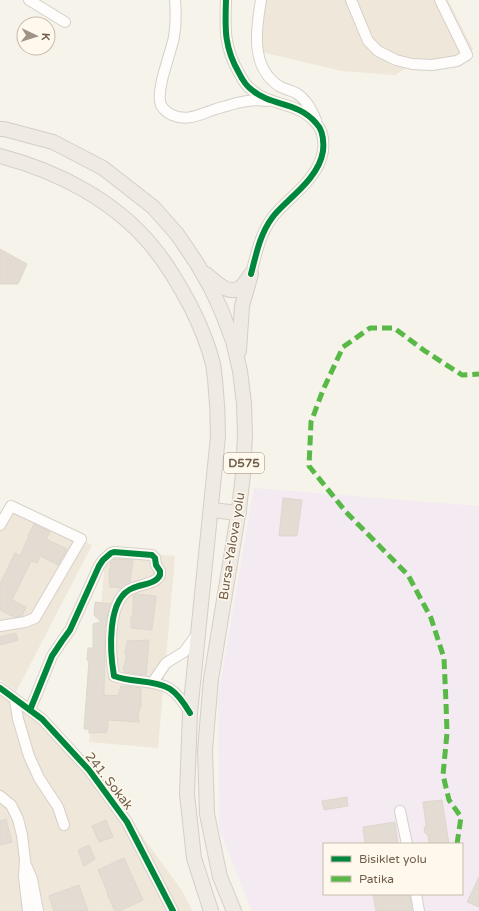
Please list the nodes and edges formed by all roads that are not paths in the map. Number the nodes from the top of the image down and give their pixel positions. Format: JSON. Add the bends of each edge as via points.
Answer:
{"nodes":[{"id":1,"x":30,"y":0,"type":"edge"},
{"id":2,"x":175,"y":0,"type":"edge"},
{"id":3,"x":226,"y":0,"type":"edge"},
{"id":4,"x":260,"y":0,"type":"edge"},
{"id":5,"x":351,"y":0,"type":"edge"},
{"id":6,"x":440,"y":0,"type":"edge"},
{"id":7,"x":65,"y":22,"type":"dead end"},
{"id":8,"x":274,"y":102,"type":"junction"},
{"id":9,"x":318,"y":126,"type":"junction"},
{"id":10,"x":1,"y":129,"type":"edge"},
{"id":11,"x":0,"y":156,"type":"edge"},
{"id":12,"x":200,"y":269,"type":"junction"},
{"id":13,"x":251,"y":274,"type":"junction"},
{"id":14,"x":238,"y":363,"type":"junction"},
{"id":15,"x":211,"y":510,"type":"junction"},
{"id":16,"x":239,"y":513,"type":"junction"},
{"id":17,"x":0,"y":525,"type":"edge"},
{"id":18,"x":0,"y":626,"type":"edge"},
{"id":19,"x":198,"y":632,"type":"junction"},
{"id":20,"x":153,"y":682,"type":"junction"},
{"id":21,"x":0,"y":688,"type":"edge"},
{"id":22,"x":15,"y":700,"type":"junction"},
{"id":23,"x":30,"y":710,"type":"junction"},
{"id":24,"x":190,"y":713,"type":"junction"},
{"id":25,"x":0,"y":796,"type":"edge"},
{"id":26,"x":400,"y":811,"type":"dead end"},
{"id":27,"x":64,"y":825,"type":"dead end"},
{"id":28,"x":407,"y":843,"type":"edge"},
{"id":29,"x":24,"y":860,"type":"junction"},
{"id":30,"x":416,"y":895,"type":"edge"},
{"id":31,"x":28,"y":911,"type":"edge"},
{"id":32,"x":38,"y":911,"type":"edge"},
{"id":33,"x":173,"y":911,"type":"edge"},
{"id":34,"x":211,"y":911,"type":"edge"},
{"id":35,"x":234,"y":911,"type":"edge"},
{"id":36,"x":419,"y":911,"type":"edge"}],
"edges":[{"from":1,"to":7,"type":"street"},
{"from":2,"to":8,"type":"street","via":[[175,35],[160,90],[161,106],[177,117],[188,118],[239,102]]},
{"from":3,"to":8,"type":"street","via":[[225,29],[235,67],[252,91]]},
{"from":4,"to":9,"type":"street","via":[[257,43],[261,65],[275,83],[306,102]]},
{"from":5,"to":6,"type":"street","via":[[368,41],[378,51],[396,60],[432,65],[457,61],[468,55]]},
{"from":8,"to":9,"type":"street","via":[[301,110]]},
{"from":9,"to":13,"type":"street","via":[[323,144],[318,164],[304,186],[276,212],[267,225]]},
{"from":10,"to":12,"type":"highway","name":"Bursa-Yalova yolu","number":"D575","via":[[53,142],[103,168],[153,207],[177,234]]},
{"from":11,"to":15,"type":"highway","name":"Bursa-Yalova yolu","number":"D575","via":[[40,168],[104,202],[130,223],[169,269],[201,328],[213,364],[218,402],[218,436]]},
{"from":12,"to":13,"type":"highway","via":[[220,286],[232,290],[243,286]]},
{"from":12,"to":14,"type":"highway","name":"Bursa-Yalova yolu","number":"D575","via":[[222,312]]},
{"from":13,"to":14,"type":"highway","via":[[242,306]]},
{"from":14,"to":16,"type":"highway","name":"Bursa-Yalova yolu","number":"D575","via":[[244,404],[245,435]]},
{"from":15,"to":16,"type":"highway"},
{"from":15,"to":19,"type":"highway","name":"Bursa-Yalova yolu","number":"D575"},
{"from":16,"to":35,"type":"highway","name":"Bursa-Yalova yolu","number":"D575","via":[[211,678],[205,750],[207,814],[220,877]]},
{"from":17,"to":18,"type":"street","via":[[11,506],[81,539],[35,618]]},
{"from":19,"to":20,"type":"street","via":[[184,652],[166,663]]},
{"from":19,"to":24,"type":"highway","name":"Bursa-Yalova yolu","number":"D575"},
{"from":20,"to":23,"type":"street","via":[[114,676],[111,659],[112,620],[116,606],[125,592],[156,581],[160,571],[152,555],[114,552],[99,566],[73,625],[52,656]]},
{"from":20,"to":24,"type":"street","via":[[173,690]]},
{"from":21,"to":22,"type":"street","name":"241. Sokak"},
{"from":22,"to":23,"type":"street","name":"241. Sokak"},
{"from":22,"to":27,"type":"street","via":[[29,756],[58,808]]},
{"from":23,"to":33,"type":"street","name":"241. Sokak","via":[[42,719],[89,770],[127,822]]},
{"from":24,"to":34,"type":"highway","name":"Bursa-Yalova yolu","number":"D575","via":[[187,794],[193,851]]},
{"from":25,"to":29,"type":"street","via":[[11,804],[18,819]]},
{"from":26,"to":28,"type":"street"},
{"from":29,"to":31,"type":"street"},
{"from":29,"to":32,"type":"street","via":[[32,879]]},
{"from":30,"to":36,"type":"street"}]}
